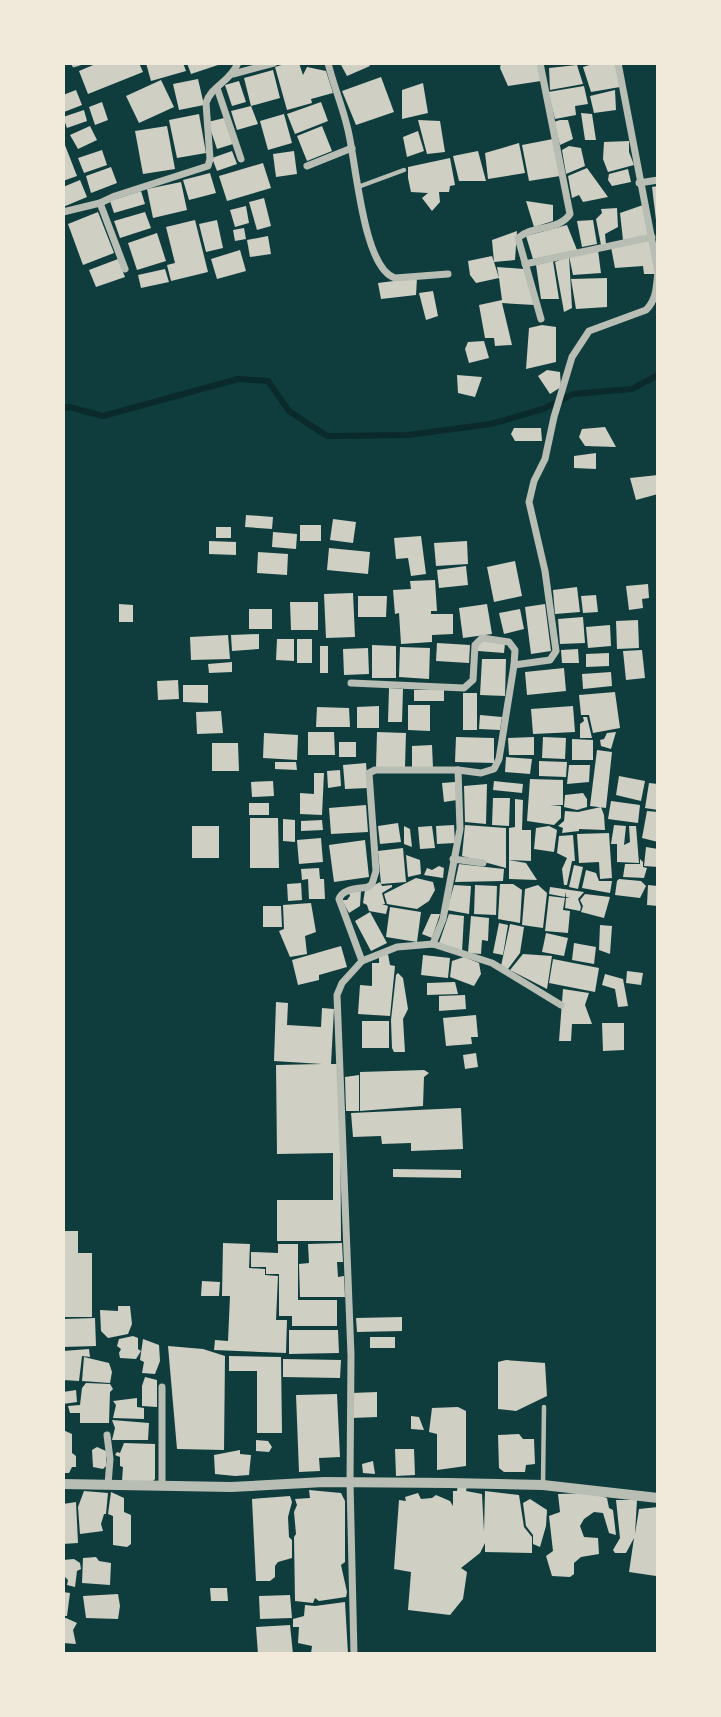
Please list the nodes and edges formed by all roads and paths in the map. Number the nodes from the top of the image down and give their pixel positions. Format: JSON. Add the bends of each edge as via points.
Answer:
{"nodes":[{"id":1,"x":237,"y":63,"type":"edge"},
{"id":2,"x":274,"y":63,"type":"edge"},
{"id":3,"x":328,"y":63,"type":"edge"},
{"id":4,"x":540,"y":63,"type":"edge"},
{"id":5,"x":618,"y":63,"type":"edge"},
{"id":6,"x":233,"y":74,"type":"junction"},
{"id":7,"x":217,"y":88,"type":"junction"},
{"id":8,"x":352,"y":148,"type":"junction"},
{"id":9,"x":241,"y":159,"type":"dead end"},
{"id":10,"x":307,"y":166,"type":"dead end"},
{"id":11,"x":404,"y":170,"type":"dead end"},
{"id":12,"x":658,"y":180,"type":"edge"},
{"id":13,"x":639,"y":183,"type":"junction"},
{"id":14,"x":358,"y":187,"type":"junction"},
{"id":15,"x":100,"y":203,"type":"junction"},
{"id":16,"x":63,"y":212,"type":"edge"},
{"id":17,"x":652,"y":237,"type":"junction"},
{"id":18,"x":525,"y":264,"type":"junction"},
{"id":19,"x":125,"y":270,"type":"dead end"},
{"id":20,"x":448,"y":274,"type":"dead end"},
{"id":21,"x":541,"y":319,"type":"dead end"},
{"id":22,"x":514,"y":665,"type":"junction"},
{"id":23,"x":351,"y":683,"type":"dead end"},
{"id":24,"x":458,"y":770,"type":"junction"},
{"id":25,"x":453,"y":859,"type":"junction"},
{"id":26,"x":483,"y":863,"type":"dead end"},
{"id":27,"x":433,"y":944,"type":"junction"},
{"id":28,"x":362,"y":961,"type":"junction"},
{"id":29,"x":561,"y":1005,"type":"dead end"},
{"id":30,"x":162,"y":1387,"type":"dead end"},
{"id":31,"x":544,"y":1406,"type":"dead end"},
{"id":32,"x":107,"y":1435,"type":"dead end"},
{"id":33,"x":350,"y":1482,"type":"junction"},
{"id":34,"x":63,"y":1484,"type":"edge"},
{"id":35,"x":108,"y":1485,"type":"junction"},
{"id":36,"x":543,"y":1485,"type":"junction"},
{"id":37,"x":162,"y":1486,"type":"junction"},
{"id":38,"x":658,"y":1498,"type":"edge"},
{"id":39,"x":354,"y":1654,"type":"edge"}],
"edges":[{"from":1,"to":6,"type":"street"},
{"from":2,"to":6,"type":"street"},
{"from":3,"to":8,"type":"street"},
{"from":4,"to":18,"type":"street","via":[[570,214],[565,221],[520,235]]},
{"from":5,"to":13,"type":"street"},
{"from":6,"to":7,"type":"street"},
{"from":7,"to":9,"type":"street"},
{"from":7,"to":15,"type":"street","via":[[206,103],[208,166]]},
{"from":8,"to":10,"type":"street"},
{"from":8,"to":14,"type":"street"},
{"from":11,"to":14,"type":"lane"},
{"from":12,"to":13,"type":"street"},
{"from":13,"to":17,"type":"street"},
{"from":14,"to":20,"type":"street","via":[[364,218],[387,276]]},
{"from":15,"to":16,"type":"street"},
{"from":15,"to":19,"type":"street"},
{"from":17,"to":18,"type":"street"},
{"from":17,"to":22,"type":"street","via":[[658,272],[652,304],[589,331],[572,357],[529,502],[556,651],[550,660]]},
{"from":18,"to":21,"type":"street"},
{"from":22,"to":23,"type":"street","via":[[515,650],[509,642],[482,638],[475,645],[473,680],[464,688]]},
{"from":22,"to":24,"type":"street","via":[[494,769]]},
{"from":24,"to":25,"type":"street","via":[[460,829]]},
{"from":24,"to":28,"type":"street","via":[[375,769],[369,773],[376,871],[368,887],[349,890],[339,899]]},
{"from":25,"to":26,"type":"street"},
{"from":25,"to":27,"type":"street","via":[[443,919]]},
{"from":27,"to":28,"type":"street","via":[[397,947]]},
{"from":27,"to":29,"type":"street","via":[[492,963]]},
{"from":28,"to":33,"type":"street","via":[[337,995],[351,1355]]},
{"from":30,"to":37,"type":"street"},
{"from":31,"to":36,"type":"lane"},
{"from":32,"to":35,"type":"street"},
{"from":33,"to":36,"type":"street"},
{"from":33,"to":37,"type":"street"},
{"from":33,"to":39,"type":"street"},
{"from":34,"to":35,"type":"street"},
{"from":35,"to":37,"type":"street"},
{"from":36,"to":38,"type":"street"}]}
